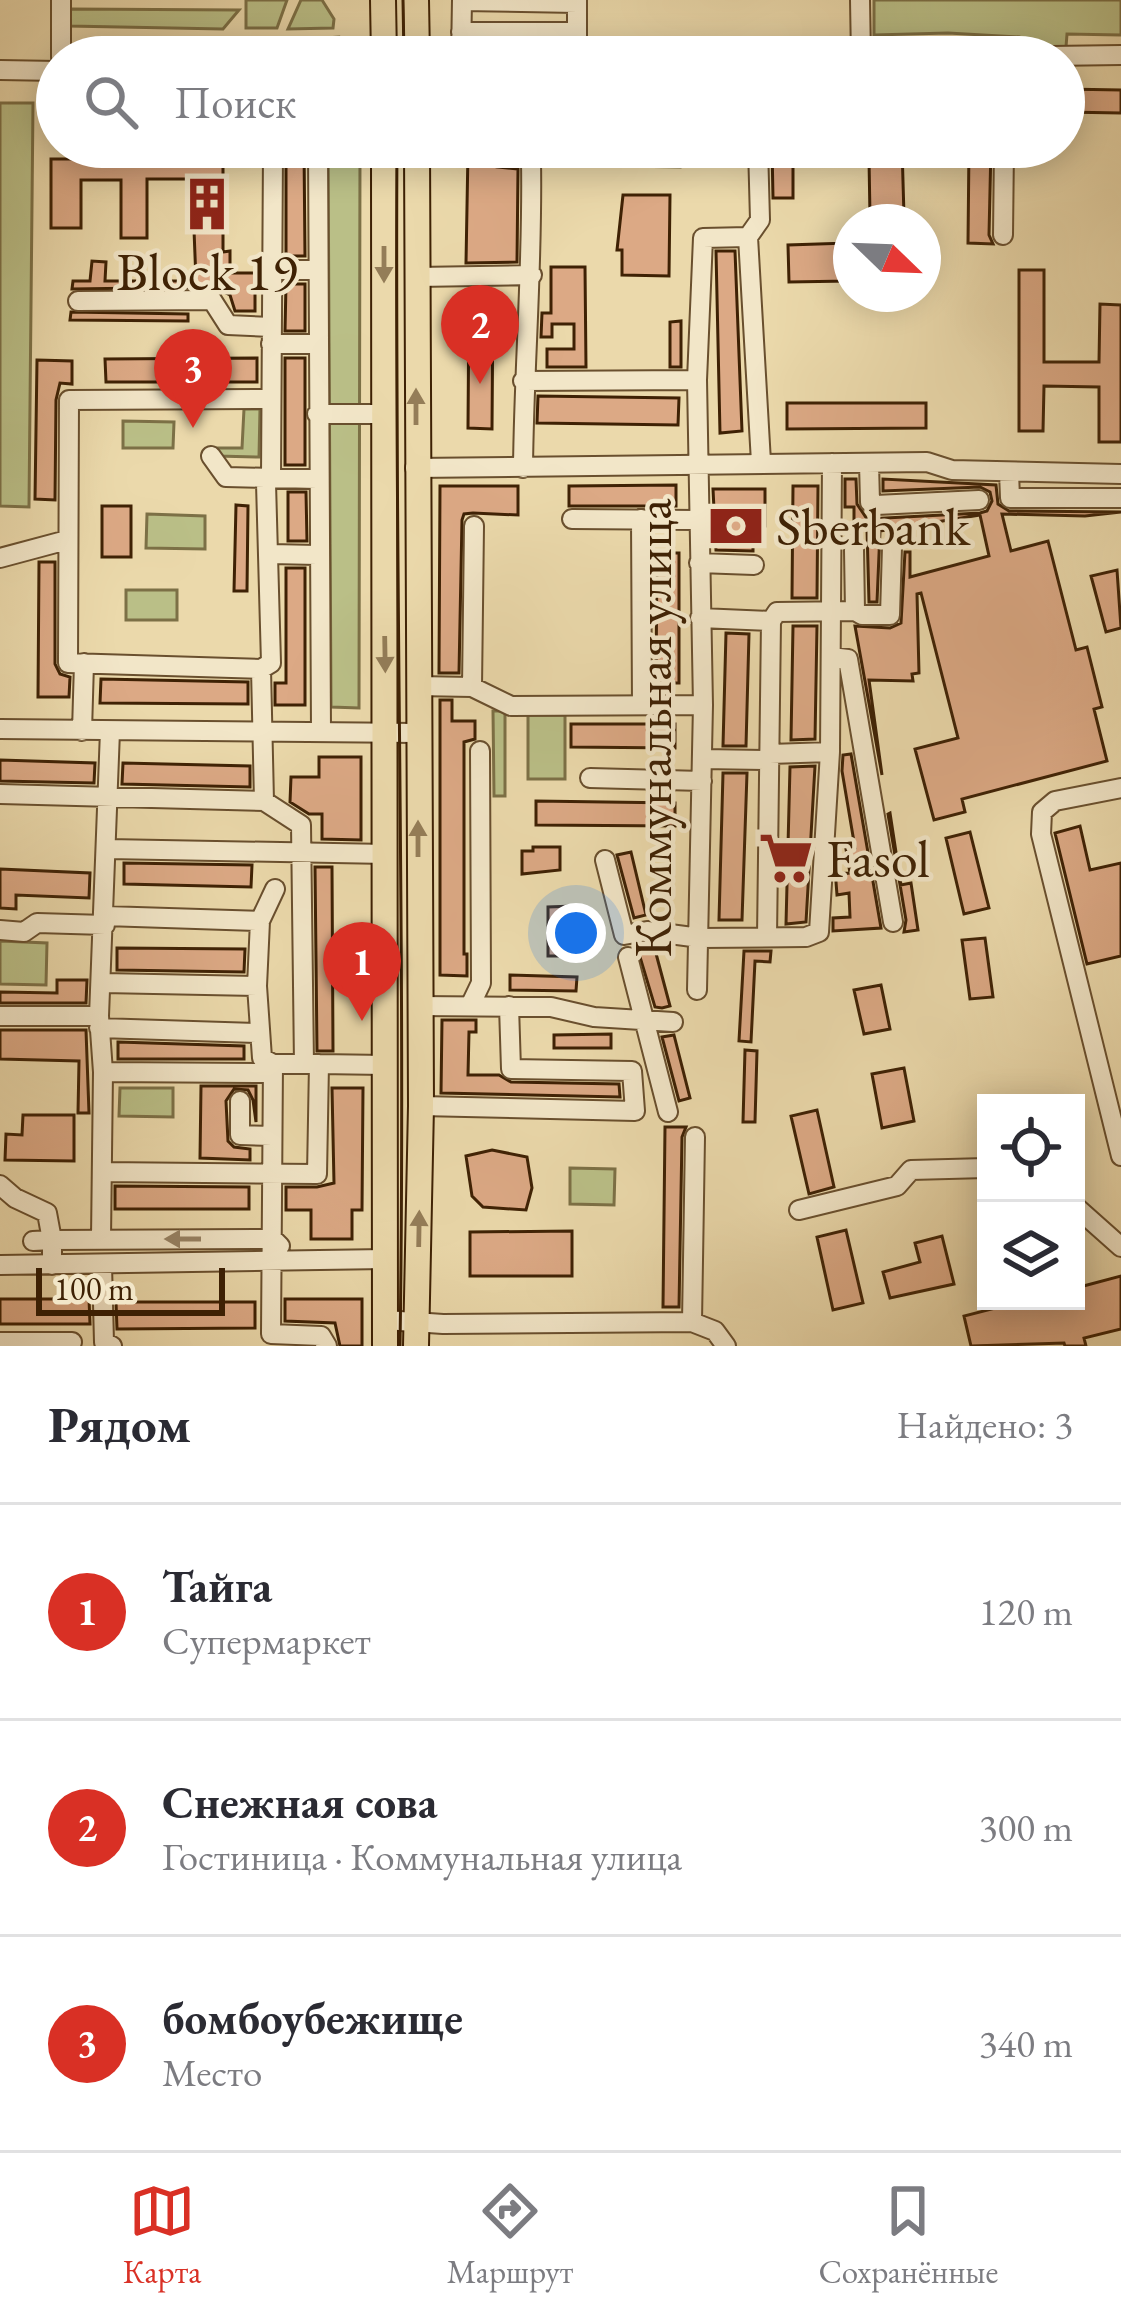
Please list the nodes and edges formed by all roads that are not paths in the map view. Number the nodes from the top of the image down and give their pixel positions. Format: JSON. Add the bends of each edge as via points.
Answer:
{"nodes":[{"id":1,"x":61,"y":0,"type":"edge"},
{"id":2,"x":383,"y":0,"type":"edge"},
{"id":3,"x":416,"y":0,"type":"edge"},
{"id":4,"x":860,"y":0,"type":"edge"},
{"id":5,"x":462,"y":1,"type":"edge"},
{"id":6,"x":577,"y":1,"type":"edge"},
{"id":7,"x":461,"y":32,"type":"junction"},
{"id":8,"x":577,"y":32,"type":"junction"},
{"id":9,"x":61,"y":36,"type":"edge"},
{"id":10,"x":383,"y":36,"type":"edge"},
{"id":11,"x":417,"y":36,"type":"edge"},
{"id":12,"x":461,"y":36,"type":"edge"},
{"id":13,"x":577,"y":36,"type":"edge"},
{"id":14,"x":861,"y":36,"type":"edge"},
{"id":15,"x":1121,"y":55,"type":"edge"},
{"id":16,"x":1085,"y":56,"type":"edge"},
{"id":17,"x":0,"y":70,"type":"edge"},
{"id":18,"x":36,"y":70,"type":"edge"},
{"id":19,"x":274,"y":168,"type":"edge"},
{"id":20,"x":318,"y":168,"type":"edge"},
{"id":21,"x":384,"y":168,"type":"edge"},
{"id":22,"x":417,"y":168,"type":"edge"},
{"id":23,"x":531,"y":168,"type":"edge"},
{"id":24,"x":759,"y":168,"type":"edge"},
{"id":25,"x":1004,"y":168,"type":"edge"},
{"id":26,"x":1003,"y":235,"type":"dead end"},
{"id":27,"x":748,"y":237,"type":"junction"},
{"id":28,"x":272,"y":270,"type":"junction"},
{"id":29,"x":317,"y":270,"type":"junction"},
{"id":30,"x":532,"y":275,"type":"junction"},
{"id":31,"x":417,"y":277,"type":"junction"},
{"id":32,"x":77,"y":301,"type":"dead end"},
{"id":33,"x":271,"y":335,"type":"junction"},
{"id":34,"x":317,"y":344,"type":"junction"},
{"id":35,"x":697,"y":380,"type":"junction"},
{"id":36,"x":524,"y":381,"type":"junction"},
{"id":37,"x":271,"y":399,"type":"junction"},
{"id":38,"x":317,"y":414,"type":"junction"},
{"id":39,"x":383,"y":414,"type":"junction"},
{"id":40,"x":211,"y":457,"type":"dead end"},
{"id":41,"x":761,"y":462,"type":"junction"},
{"id":42,"x":832,"y":463,"type":"junction"},
{"id":43,"x":869,"y":463,"type":"junction"},
{"id":44,"x":697,"y":465,"type":"junction"},
{"id":45,"x":416,"y":468,"type":"junction"},
{"id":46,"x":523,"y":468,"type":"junction"},
{"id":47,"x":1009,"y":472,"type":"junction"},
{"id":48,"x":1121,"y":474,"type":"edge"},
{"id":49,"x":271,"y":478,"type":"junction"},
{"id":50,"x":317,"y":479,"type":"junction"},
{"id":51,"x":1121,"y":498,"type":"edge"},
{"id":52,"x":980,"y":500,"type":"dead end"},
{"id":53,"x":572,"y":519,"type":"dead end"},
{"id":54,"x":641,"y":519,"type":"junction"},
{"id":55,"x":698,"y":520,"type":"junction"},
{"id":56,"x":474,"y":526,"type":"dead end"},
{"id":57,"x":67,"y":540,"type":"junction"},
{"id":58,"x":892,"y":547,"type":"dead end"},
{"id":59,"x":854,"y":550,"type":"dead end"},
{"id":60,"x":271,"y":554,"type":"junction"},
{"id":61,"x":317,"y":555,"type":"junction"},
{"id":62,"x":0,"y":558,"type":"edge"},
{"id":63,"x":699,"y":563,"type":"junction"},
{"id":64,"x":754,"y":565,"type":"dead end"},
{"id":65,"x":831,"y":610,"type":"junction"},
{"id":66,"x":854,"y":610,"type":"junction"},
{"id":67,"x":700,"y":618,"type":"junction"},
{"id":68,"x":771,"y":621,"type":"junction"},
{"id":69,"x":831,"y":657,"type":"junction"},
{"id":70,"x":84,"y":663,"type":"junction"},
{"id":71,"x":261,"y":669,"type":"junction"},
{"id":72,"x":417,"y":686,"type":"junction"},
{"id":73,"x":472,"y":687,"type":"junction"},
{"id":74,"x":642,"y":705,"type":"junction"},
{"id":75,"x":704,"y":705,"type":"junction"},
{"id":76,"x":0,"y":729,"type":"edge"},
{"id":77,"x":82,"y":731,"type":"junction"},
{"id":78,"x":110,"y":731,"type":"junction"},
{"id":79,"x":265,"y":731,"type":"junction"},
{"id":80,"x":321,"y":731,"type":"junction"},
{"id":81,"x":386,"y":733,"type":"junction"},
{"id":82,"x":417,"y":733,"type":"junction"},
{"id":83,"x":480,"y":751,"type":"dead end"},
{"id":84,"x":830,"y":752,"type":"junction"},
{"id":85,"x":770,"y":757,"type":"junction"},
{"id":86,"x":703,"y":759,"type":"junction"},
{"id":87,"x":590,"y":778,"type":"dead end"},
{"id":88,"x":702,"y":781,"type":"junction"},
{"id":89,"x":1121,"y":788,"type":"edge"},
{"id":90,"x":0,"y":794,"type":"edge"},
{"id":91,"x":110,"y":799,"type":"junction"},
{"id":92,"x":264,"y":800,"type":"junction"},
{"id":93,"x":108,"y":849,"type":"junction"},
{"id":94,"x":302,"y":854,"type":"junction"},
{"id":95,"x":387,"y":854,"type":"junction"},
{"id":96,"x":605,"y":860,"type":"dead end"},
{"id":97,"x":275,"y":889,"type":"dead end"},
{"id":98,"x":105,"y":920,"type":"junction"},
{"id":99,"x":260,"y":922,"type":"junction"},
{"id":100,"x":893,"y":922,"type":"dead end"},
{"id":101,"x":0,"y":930,"type":"edge"},
{"id":102,"x":767,"y":937,"type":"junction"},
{"id":103,"x":700,"y":938,"type":"junction"},
{"id":104,"x":628,"y":957,"type":"dead end"},
{"id":105,"x":103,"y":982,"type":"junction"},
{"id":106,"x":257,"y":986,"type":"junction"},
{"id":107,"x":697,"y":990,"type":"dead end"},
{"id":108,"x":418,"y":1006,"type":"junction"},
{"id":109,"x":470,"y":1006,"type":"junction"},
{"id":110,"x":509,"y":1006,"type":"junction"},
{"id":111,"x":0,"y":1016,"type":"edge"},
{"id":112,"x":99,"y":1022,"type":"junction"},
{"id":113,"x":645,"y":1022,"type":"junction"},
{"id":114,"x":673,"y":1022,"type":"dead end"},
{"id":115,"x":259,"y":1033,"type":"junction"},
{"id":116,"x":311,"y":1064,"type":"junction"},
{"id":117,"x":385,"y":1065,"type":"junction"},
{"id":118,"x":273,"y":1068,"type":"junction"},
{"id":119,"x":103,"y":1072,"type":"junction"},
{"id":120,"x":240,"y":1101,"type":"dead end"},
{"id":121,"x":421,"y":1106,"type":"junction"},
{"id":122,"x":668,"y":1112,"type":"dead end"},
{"id":123,"x":272,"y":1136,"type":"junction"},
{"id":124,"x":694,"y":1136,"type":"dead end"},
{"id":125,"x":1121,"y":1156,"type":"edge"},
{"id":126,"x":977,"y":1168,"type":"edge"},
{"id":127,"x":102,"y":1172,"type":"junction"},
{"id":128,"x":272,"y":1173,"type":"junction"},
{"id":129,"x":0,"y":1185,"type":"edge"},
{"id":130,"x":799,"y":1210,"type":"dead end"},
{"id":131,"x":1085,"y":1215,"type":"edge"},
{"id":132,"x":101,"y":1238,"type":"junction"},
{"id":133,"x":273,"y":1239,"type":"junction"},
{"id":134,"x":43,"y":1241,"type":"junction"},
{"id":135,"x":1121,"y":1246,"type":"edge"},
{"id":136,"x":385,"y":1259,"type":"junction"},
{"id":137,"x":282,"y":1260,"type":"junction"},
{"id":138,"x":102,"y":1264,"type":"junction"},
{"id":139,"x":0,"y":1265,"type":"edge"},
{"id":140,"x":52,"y":1265,"type":"junction"},
{"id":141,"x":385,"y":1320,"type":"junction"},
{"id":142,"x":692,"y":1322,"type":"junction"},
{"id":143,"x":490,"y":1324,"type":"junction"},
{"id":144,"x":592,"y":1324,"type":"junction"},
{"id":145,"x":417,"y":1334,"type":"edge"},
{"id":146,"x":720,"y":1338,"type":"edge"},
{"id":147,"x":268,"y":1340,"type":"edge"},
{"id":148,"x":0,"y":1342,"type":"edge"},
{"id":149,"x":72,"y":1344,"type":"edge"},
{"id":150,"x":108,"y":1344,"type":"edge"},
{"id":151,"x":327,"y":1346,"type":"edge"},
{"id":152,"x":385,"y":1346,"type":"edge"},
{"id":153,"x":490,"y":1346,"type":"edge"},
{"id":154,"x":592,"y":1346,"type":"edge"}],
"edges":[{"from":1,"to":9,"type":"street"},
{"from":2,"to":10,"type":"highway"},
{"from":3,"to":11,"type":"highway"},
{"from":4,"to":14,"type":"street"},
{"from":5,"to":6,"type":"street"},
{"from":5,"to":7,"type":"street"},
{"from":6,"to":8,"type":"street"},
{"from":7,"to":8,"type":"street"},
{"from":7,"to":12,"type":"street"},
{"from":8,"to":13,"type":"street"},
{"from":15,"to":16,"type":"street"},
{"from":17,"to":18,"type":"street"},
{"from":19,"to":28,"type":"street"},
{"from":20,"to":29,"type":"street"},
{"from":21,"to":39,"type":"highway","one_way":true},
{"from":22,"to":31,"type":"highway"},
{"from":23,"to":30,"type":"street"},
{"from":24,"to":27,"type":"street","via":[[760,220]]},
{"from":25,"to":26,"type":"street"},
{"from":27,"to":35,"type":"street","via":[[703,238]]},
{"from":27,"to":41,"type":"street"},
{"from":28,"to":29,"type":"street"},
{"from":28,"to":33,"type":"street"},
{"from":29,"to":34,"type":"street"},
{"from":30,"to":31,"type":"street"},
{"from":30,"to":36,"type":"street"},
{"from":45,"to":31,"type":"highway","one_way":true},
{"from":32,"to":33,"type":"street","via":[[212,300],[228,325]]},
{"from":33,"to":34,"type":"street"},
{"from":33,"to":37,"type":"street"},
{"from":34,"to":38,"type":"street"},
{"from":35,"to":36,"type":"street"},
{"from":35,"to":44,"type":"street"},
{"from":36,"to":46,"type":"street"},
{"from":37,"to":49,"type":"street"},
{"from":37,"to":57,"type":"street","via":[[69,400]]},
{"from":38,"to":39,"type":"street"},
{"from":38,"to":50,"type":"street"},
{"from":39,"to":81,"type":"highway","one_way":true},
{"from":40,"to":49,"type":"street","via":[[226,477]]},
{"from":41,"to":42,"type":"street","name":"Коммунальная улица"},
{"from":41,"to":44,"type":"street","name":"Коммунальная улица"},
{"from":42,"to":43,"type":"street","name":"Коммунальная улица"},
{"from":42,"to":65,"type":"street"},
{"from":43,"to":47,"type":"street","name":"Коммунальная улица"},
{"from":43,"to":52,"type":"street","via":[[876,505]]},
{"from":44,"to":46,"type":"street","name":"Коммунальная улица"},
{"from":44,"to":55,"type":"street","name":"Коммунальная улица"},
{"from":45,"to":46,"type":"street","name":"Коммунальная улица"},
{"from":45,"to":72,"type":"highway"},
{"from":47,"to":48,"type":"street","name":"Коммунальная улица"},
{"from":47,"to":51,"type":"street","via":[[1010,497]]},
{"from":49,"to":50,"type":"street"},
{"from":49,"to":60,"type":"street"},
{"from":50,"to":61,"type":"street"},
{"from":53,"to":54,"type":"street"},
{"from":54,"to":55,"type":"street"},
{"from":54,"to":74,"type":"street"},
{"from":55,"to":63,"type":"street","name":"Коммунальная улица"},
{"from":56,"to":73,"type":"street"},
{"from":57,"to":62,"type":"street"},
{"from":57,"to":70,"type":"street","via":[[68,663]]},
{"from":58,"to":66,"type":"street","via":[[890,615]]},
{"from":59,"to":66,"type":"street"},
{"from":60,"to":61,"type":"street"},
{"from":60,"to":71,"type":"street","via":[[271,663]]},
{"from":61,"to":80,"type":"street"},
{"from":63,"to":64,"type":"street"},
{"from":63,"to":67,"type":"street","name":"Коммунальная улица"},
{"from":65,"to":66,"type":"street"},
{"from":65,"to":68,"type":"street","via":[[777,612]]},
{"from":65,"to":69,"type":"street"},
{"from":67,"to":68,"type":"street"},
{"from":67,"to":75,"type":"street","name":"Коммунальная улица"},
{"from":68,"to":85,"type":"street"},
{"from":69,"to":84,"type":"street"},
{"from":69,"to":100,"type":"street","via":[[848,659]]},
{"from":70,"to":71,"type":"street"},
{"from":70,"to":77,"type":"street"},
{"from":71,"to":79,"type":"street"},
{"from":72,"to":73,"type":"street"},
{"from":72,"to":82,"type":"highway"},
{"from":73,"to":74,"type":"street","via":[[511,706]]},
{"from":74,"to":75,"type":"street"},
{"from":75,"to":86,"type":"street","name":"Коммунальная улица"},
{"from":76,"to":77,"type":"street"},
{"from":77,"to":78,"type":"street"},
{"from":78,"to":79,"type":"street"},
{"from":78,"to":91,"type":"street"},
{"from":79,"to":80,"type":"street"},
{"from":79,"to":92,"type":"street"},
{"from":80,"to":81,"type":"street"},
{"from":81,"to":82,"type":"street"},
{"from":81,"to":95,"type":"highway"},
{"from":108,"to":82,"type":"highway","one_way":true},
{"from":83,"to":109,"type":"street","via":[[481,983]]},
{"from":84,"to":85,"type":"street"},
{"from":84,"to":102,"type":"street","via":[[819,932]]},
{"from":85,"to":86,"type":"street"},
{"from":85,"to":102,"type":"street"},
{"from":86,"to":88,"type":"street","name":"Коммунальная улица"},
{"from":87,"to":88,"type":"street"},
{"from":88,"to":103,"type":"street","name":"Коммунальная улица"},
{"from":89,"to":125,"type":"street","via":[[1055,801],[1042,812],[1041,834]]},
{"from":90,"to":91,"type":"street"},
{"from":91,"to":92,"type":"street"},
{"from":91,"to":93,"type":"street"},
{"from":92,"to":94,"type":"street","via":[[301,825]]},
{"from":93,"to":94,"type":"street"},
{"from":93,"to":98,"type":"street"},
{"from":94,"to":95,"type":"street"},
{"from":94,"to":116,"type":"street"},
{"from":95,"to":117,"type":"highway"},
{"from":96,"to":103,"type":"street","via":[[624,935]]},
{"from":97,"to":99,"type":"street"},
{"from":98,"to":99,"type":"street"},
{"from":98,"to":101,"type":"street"},
{"from":98,"to":105,"type":"street"},
{"from":99,"to":106,"type":"street"},
{"from":102,"to":103,"type":"street"},
{"from":103,"to":107,"type":"street","name":"Коммунальная улица"},
{"from":104,"to":113,"type":"street"},
{"from":105,"to":106,"type":"street"},
{"from":105,"to":112,"type":"street"},
{"from":106,"to":115,"type":"street"},
{"from":108,"to":109,"type":"street"},
{"from":108,"to":121,"type":"highway"},
{"from":109,"to":110,"type":"street"},
{"from":110,"to":113,"type":"street"},
{"from":110,"to":121,"type":"street","via":[[511,1069],[632,1071],[635,1111]]},
{"from":111,"to":112,"type":"street"},
{"from":112,"to":115,"type":"street"},
{"from":112,"to":119,"type":"street"},
{"from":113,"to":114,"type":"street"},
{"from":113,"to":122,"type":"street"},
{"from":115,"to":118,"type":"street","via":[[262,1058]]},
{"from":116,"to":117,"type":"street"},
{"from":116,"to":118,"type":"street"},
{"from":116,"to":128,"type":"street","via":[[317,1174]]},
{"from":117,"to":136,"type":"highway"},
{"from":118,"to":119,"type":"street"},
{"from":118,"to":123,"type":"street"},
{"from":119,"to":127,"type":"street"},
{"from":120,"to":123,"type":"street","via":[[240,1136]]},
{"from":145,"to":121,"type":"highway","one_way":true},
{"from":123,"to":128,"type":"street"},
{"from":124,"to":142,"type":"street"},
{"from":126,"to":130,"type":"street","via":[[911,1170],[897,1186]]},
{"from":127,"to":128,"type":"street"},
{"from":127,"to":132,"type":"street"},
{"from":128,"to":133,"type":"street"},
{"from":129,"to":134,"type":"street","via":[[47,1213]]},
{"from":131,"to":135,"type":"street"},
{"from":133,"to":132,"type":"street","one_way":true},
{"from":132,"to":134,"type":"street"},
{"from":133,"to":137,"type":"street"},
{"from":134,"to":140,"type":"street"},
{"from":136,"to":137,"type":"street"},
{"from":136,"to":141,"type":"highway"},
{"from":137,"to":138,"type":"street"},
{"from":137,"to":147,"type":"street"},
{"from":138,"to":140,"type":"street"},
{"from":138,"to":150,"type":"street"},
{"from":139,"to":140,"type":"street"},
{"from":141,"to":145,"type":"street"},
{"from":141,"to":152,"type":"highway"},
{"from":142,"to":144,"type":"street"},
{"from":142,"to":146,"type":"street"},
{"from":143,"to":144,"type":"street"},
{"from":143,"to":145,"type":"street"},
{"from":143,"to":153,"type":"street"},
{"from":144,"to":154,"type":"street"},
{"from":147,"to":151,"type":"street","via":[[321,1336]]},
{"from":148,"to":149,"type":"street"},
{"from":149,"to":150,"type":"street"}]}
